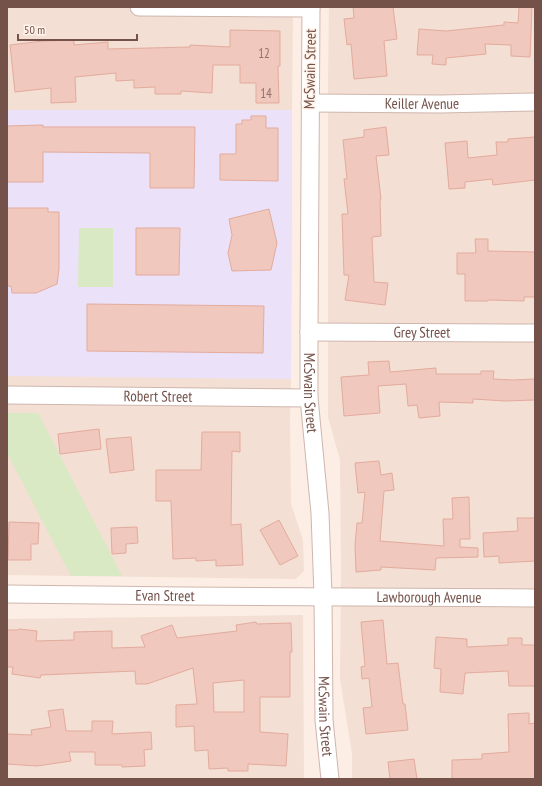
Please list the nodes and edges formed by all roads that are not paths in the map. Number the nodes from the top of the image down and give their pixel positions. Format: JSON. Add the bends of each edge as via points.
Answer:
{"nodes":[{"id":1,"x":139,"y":7,"type":"edge"},
{"id":2,"x":311,"y":7,"type":"edge"},
{"id":3,"x":535,"y":102,"type":"edge"},
{"id":4,"x":310,"y":103,"type":"junction"},
{"id":5,"x":309,"y":332,"type":"junction"},
{"id":6,"x":535,"y":333,"type":"edge"},
{"id":7,"x":7,"y":395,"type":"edge"},
{"id":8,"x":309,"y":398,"type":"junction"},
{"id":9,"x":7,"y":594,"type":"edge"},
{"id":10,"x":323,"y":596,"type":"junction"},
{"id":11,"x":535,"y":598,"type":"edge"},
{"id":12,"x":330,"y":779,"type":"edge"}],
"edges":[{"from":1,"to":2,"type":"street"},
{"from":2,"to":4,"type":"street","name":"McSwain Street"},
{"from":3,"to":4,"type":"street","name":"Keiller Avenue"},
{"from":4,"to":5,"type":"street","name":"McSwain Street"},
{"from":5,"to":6,"type":"street","name":"Grey Street"},
{"from":5,"to":8,"type":"street","name":"McSwain Street"},
{"from":7,"to":8,"type":"street","name":"Robert Street"},
{"from":8,"to":10,"type":"street","name":"McSwain Street","via":[[320,513]]},
{"from":9,"to":10,"type":"street","name":"Evan Street"},
{"from":10,"to":11,"type":"street","name":"Lawborough Avenue"},
{"from":10,"to":12,"type":"street","name":"McSwain Street","via":[[324,720]]}]}
